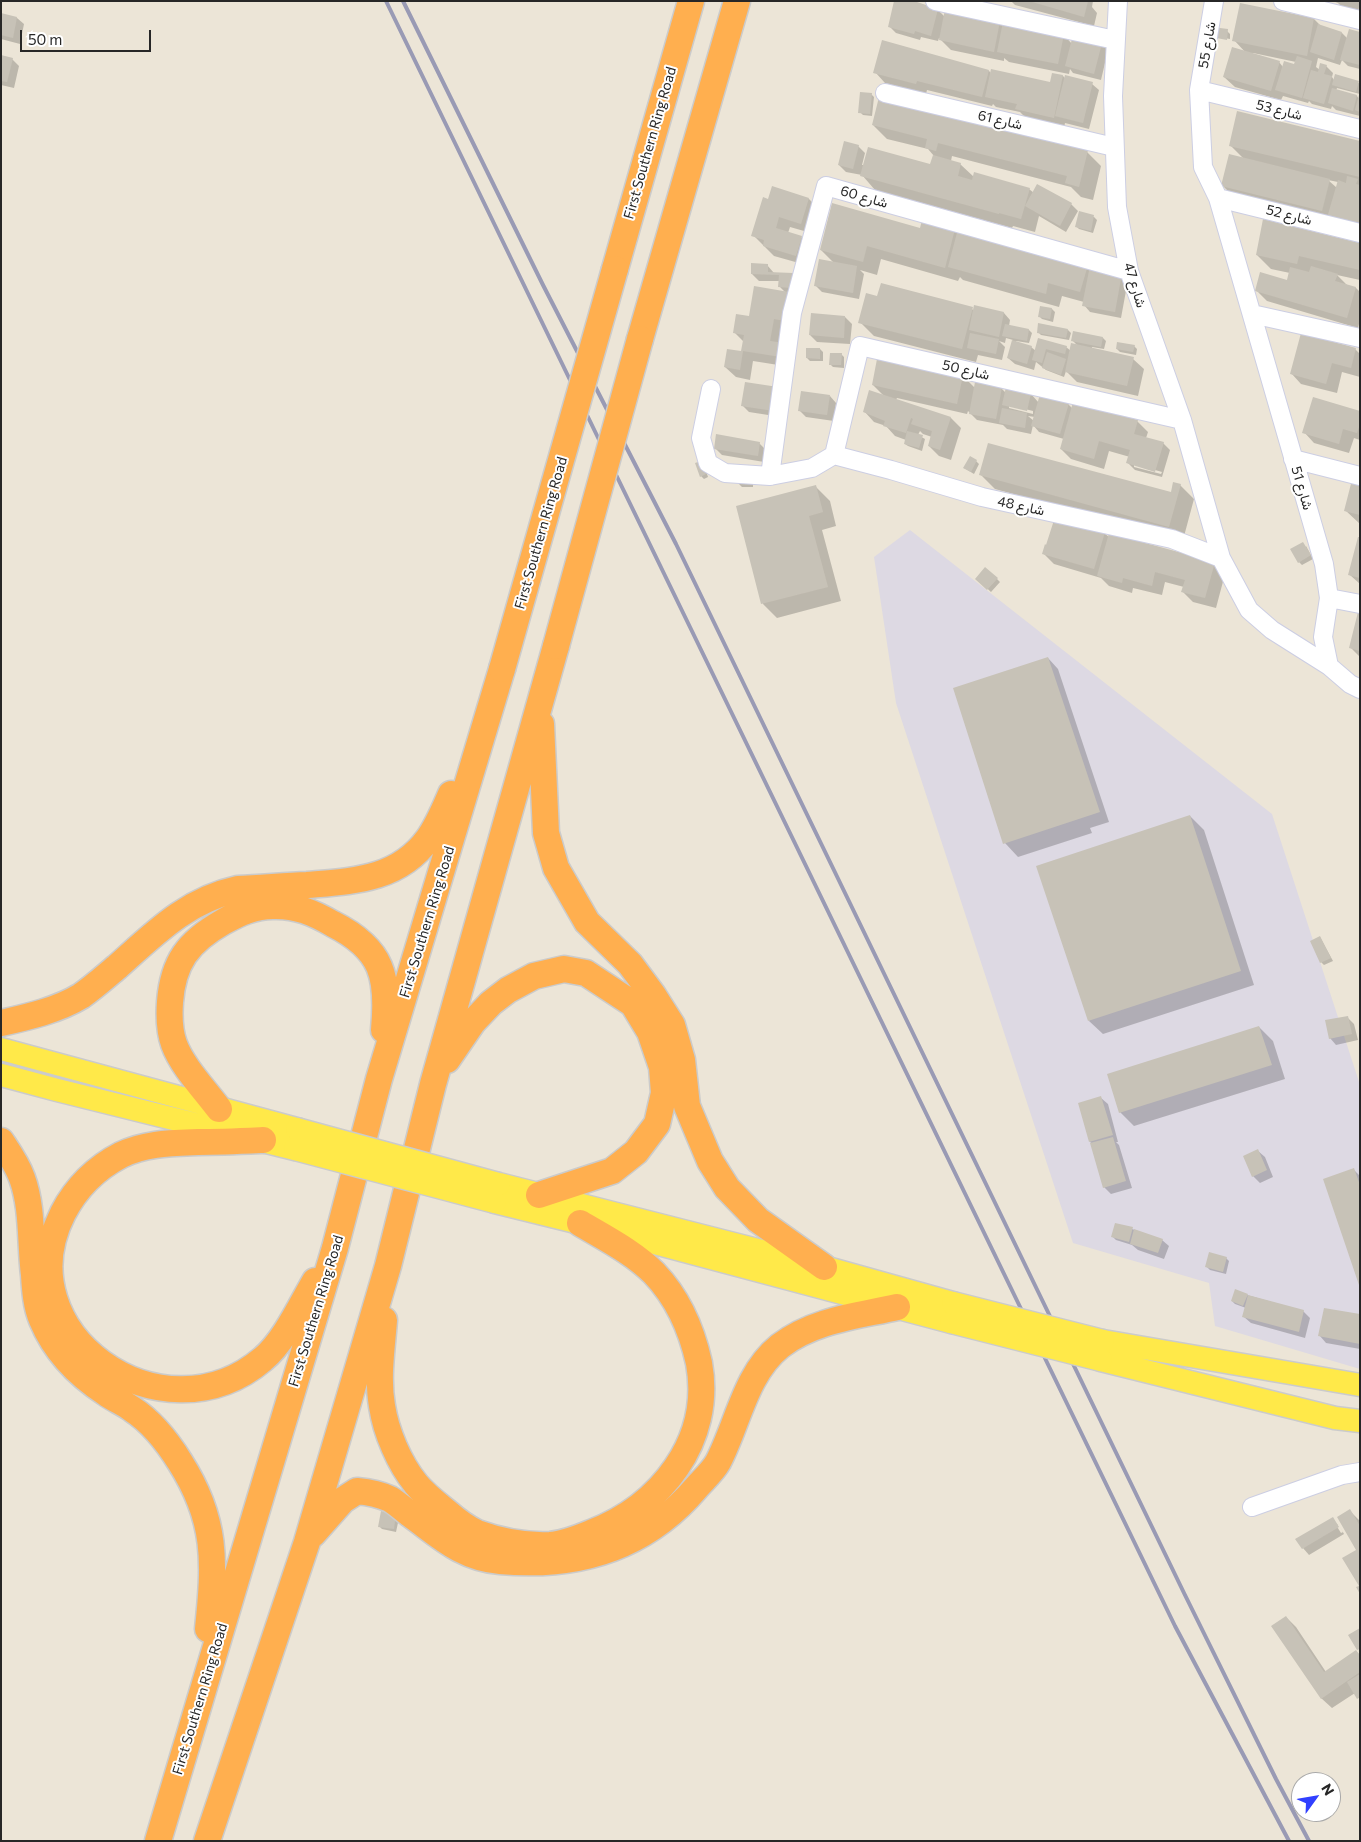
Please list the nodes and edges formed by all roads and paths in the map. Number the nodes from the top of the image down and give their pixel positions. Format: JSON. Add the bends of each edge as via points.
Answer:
{"nodes":[{"id":1,"x":691,"y":1,"type":"edge"},
{"id":2,"x":737,"y":1,"type":"edge"},
{"id":3,"x":934,"y":1,"type":"edge"},
{"id":4,"x":1118,"y":1,"type":"edge"},
{"id":5,"x":1214,"y":1,"type":"edge"},
{"id":6,"x":1282,"y":1,"type":"edge"},
{"id":7,"x":1360,"y":20,"type":"edge"},
{"id":8,"x":1115,"y":40,"type":"junction"},
{"id":9,"x":1199,"y":90,"type":"junction"},
{"id":10,"x":886,"y":93,"type":"dead end"},
{"id":11,"x":1360,"y":129,"type":"edge"},
{"id":12,"x":1114,"y":147,"type":"junction"},
{"id":13,"x":1218,"y":198,"type":"junction"},
{"id":14,"x":1360,"y":233,"type":"edge"},
{"id":15,"x":1129,"y":270,"type":"junction"},
{"id":16,"x":1252,"y":314,"type":"junction"},
{"id":17,"x":1360,"y":338,"type":"edge"},
{"id":18,"x":711,"y":389,"type":"dead end"},
{"id":19,"x":1182,"y":420,"type":"junction"},
{"id":20,"x":834,"y":455,"type":"junction"},
{"id":21,"x":1293,"y":459,"type":"junction"},
{"id":22,"x":770,"y":476,"type":"junction"},
{"id":23,"x":1360,"y":476,"type":"edge"},
{"id":24,"x":1221,"y":558,"type":"junction"},
{"id":25,"x":1329,"y":598,"type":"junction"},
{"id":26,"x":1360,"y":604,"type":"edge"},
{"id":27,"x":1328,"y":666,"type":"junction"},
{"id":28,"x":502,"y":669,"type":"junction"},
{"id":29,"x":1360,"y":689,"type":"edge"},
{"id":30,"x":539,"y":707,"type":"junction"},
{"id":31,"x":1,"y":1023,"type":"edge"},
{"id":32,"x":1,"y":1049,"type":"edge"},
{"id":33,"x":1,"y":1074,"type":"edge"},
{"id":34,"x":379,"y":1079,"type":"junction"},
{"id":35,"x":433,"y":1084,"type":"junction"},
{"id":36,"x":219,"y":1109,"type":"junction"},
{"id":37,"x":296,"y":1139,"type":"junction"},
{"id":38,"x":262,"y":1140,"type":"junction"},
{"id":39,"x":1,"y":1142,"type":"edge"},
{"id":40,"x":497,"y":1193,"type":"junction"},
{"id":41,"x":539,"y":1195,"type":"junction"},
{"id":42,"x":580,"y":1223,"type":"junction"},
{"id":43,"x":335,"y":1248,"type":"junction"},
{"id":44,"x":388,"y":1266,"type":"junction"},
{"id":45,"x":824,"y":1267,"type":"junction"},
{"id":46,"x":897,"y":1307,"type":"junction"},
{"id":47,"x":952,"y":1313,"type":"junction"},
{"id":48,"x":1102,"y":1350,"type":"junction"},
{"id":49,"x":1360,"y":1386,"type":"edge"},
{"id":50,"x":1360,"y":1421,"type":"edge"},
{"id":51,"x":1360,"y":1472,"type":"edge"},
{"id":52,"x":1252,"y":1507,"type":"dead end"},
{"id":53,"x":307,"y":1542,"type":"junction"},
{"id":54,"x":202,"y":1692,"type":"junction"},
{"id":55,"x":158,"y":1841,"type":"edge"},
{"id":56,"x":206,"y":1841,"type":"edge"}],
"edges":[{"from":1,"to":28,"type":"highway","name":"First Southern Ring Road","bridge":true},
{"from":2,"to":30,"type":"highway","bridge":true},
{"from":3,"to":8,"type":"street"},
{"from":4,"to":8,"type":"street","name":"شارع 47"},
{"from":5,"to":9,"type":"street","name":"شارع 55"},
{"from":6,"to":7,"type":"street"},
{"from":8,"to":12,"type":"street","name":"شارع 47"},
{"from":9,"to":11,"type":"street","name":"شارع 53"},
{"from":9,"to":13,"type":"street","name":"شارع 51","via":[[1203,167]]},
{"from":10,"to":12,"type":"street","name":"شارع 61"},
{"from":12,"to":15,"type":"street","name":"شارع 47","via":[[1117,207]]},
{"from":13,"to":14,"type":"street","name":"شارع 52"},
{"from":13,"to":16,"type":"street","name":"شارع 51"},
{"from":15,"to":19,"type":"street","name":"شارع 47"},
{"from":15,"to":22,"type":"street","name":"شارع 60","via":[[826,186],[792,314]]},
{"from":16,"to":17,"type":"street"},
{"from":16,"to":21,"type":"street","name":"شارع 51"},
{"from":18,"to":22,"type":"street","via":[[701,438],[708,463],[725,472]]},
{"from":19,"to":20,"type":"street","name":"شارع 50","via":[[860,346]]},
{"from":19,"to":24,"type":"street","name":"شارع 47"},
{"from":20,"to":22,"type":"street","via":[[812,468]]},
{"from":20,"to":24,"type":"street","name":"شارع 48","via":[[982,497],[1172,539]]},
{"from":21,"to":23,"type":"street"},
{"from":21,"to":25,"type":"street","name":"شارع 51","via":[[1324,564]]},
{"from":24,"to":27,"type":"street","via":[[1249,610],[1272,630]]},
{"from":25,"to":26,"type":"street"},
{"from":25,"to":27,"type":"street","name":"شارع 51","via":[[1324,637]]},
{"from":27,"to":29,"type":"street"},
{"from":28,"to":31,"type":"highway","via":[[440,820],[411,857],[392,869],[361,880],[238,889],[205,899],[171,920],[80,996],[50,1010]]},
{"from":28,"to":34,"type":"highway","name":"First Southern Ring Road"},
{"from":30,"to":35,"type":"highway"},
{"from":30,"to":45,"type":"highway","via":[[546,833],[556,868],[587,922],[630,964],[672,1025],[682,1060],[687,1106],[710,1161],[728,1188],[758,1220]]},
{"from":32,"to":36,"type":"main road"},
{"from":33,"to":38,"type":"main road"},
{"from":34,"to":36,"type":"highway","via":[[386,996],[381,969],[369,950],[353,934],[311,912],[286,906],[258,907],[230,918],[196,940],[180,960],[171,986],[169,1015],[174,1044],[179,1056]]},
{"from":34,"to":43,"type":"highway","name":"First Southern Ring Road"},
{"from":35,"to":41,"type":"highway","via":[[473,1022],[508,990],[534,976],[564,969],[586,973],[633,1004],[650,1032],[662,1067],[664,1093],[657,1124],[636,1152],[612,1171]]},
{"from":35,"to":44,"type":"highway"},
{"from":36,"to":37,"type":"main road"},
{"from":37,"to":38,"type":"main road"},
{"from":37,"to":40,"type":"main road","bridge":true},
{"from":38,"to":43,"type":"highway","via":[[157,1144],[139,1148],[106,1164],[84,1183],[60,1219],[52,1248],[54,1293],[71,1331],[102,1364],[144,1385],[184,1390],[226,1382],[253,1368],[275,1347]]},
{"from":39,"to":54,"type":"highway","via":[[22,1178],[29,1216],[36,1301],[49,1335],[78,1372],[152,1424],[171,1447],[202,1503],[209,1529],[212,1573]]},
{"from":40,"to":41,"type":"main road"},
{"from":40,"to":42,"type":"main road"},
{"from":41,"to":45,"type":"main road"},
{"from":42,"to":44,"type":"highway","via":[[629,1253],[654,1273],[671,1296],[696,1347],[701,1377],[700,1405],[683,1458],[665,1483],[642,1506],[612,1525],[551,1545],[514,1542],[476,1532],[434,1502],[416,1484],[403,1464],[390,1434],[380,1388]]},
{"from":42,"to":46,"type":"main road"},
{"from":43,"to":54,"type":"highway","name":"First Southern Ring Road"},
{"from":44,"to":53,"type":"highway"},
{"from":45,"to":47,"type":"main road"},
{"from":46,"to":47,"type":"main road"},
{"from":46,"to":53,"type":"highway","via":[[826,1322],[798,1334],[779,1347],[749,1386],[717,1463],[687,1499],[656,1526],[619,1546],[575,1560],[540,1564],[497,1561],[465,1553],[439,1538],[391,1500],[357,1491],[324,1519]]},
{"from":47,"to":48,"type":"main road","bridge":true},
{"from":48,"to":49,"type":"main road"},
{"from":48,"to":50,"type":"main road","via":[[1335,1418]]},
{"from":51,"to":52,"type":"street","via":[[1342,1475]]},
{"from":53,"to":56,"type":"highway"},
{"from":54,"to":55,"type":"highway","name":"First Southern Ring Road"}]}
